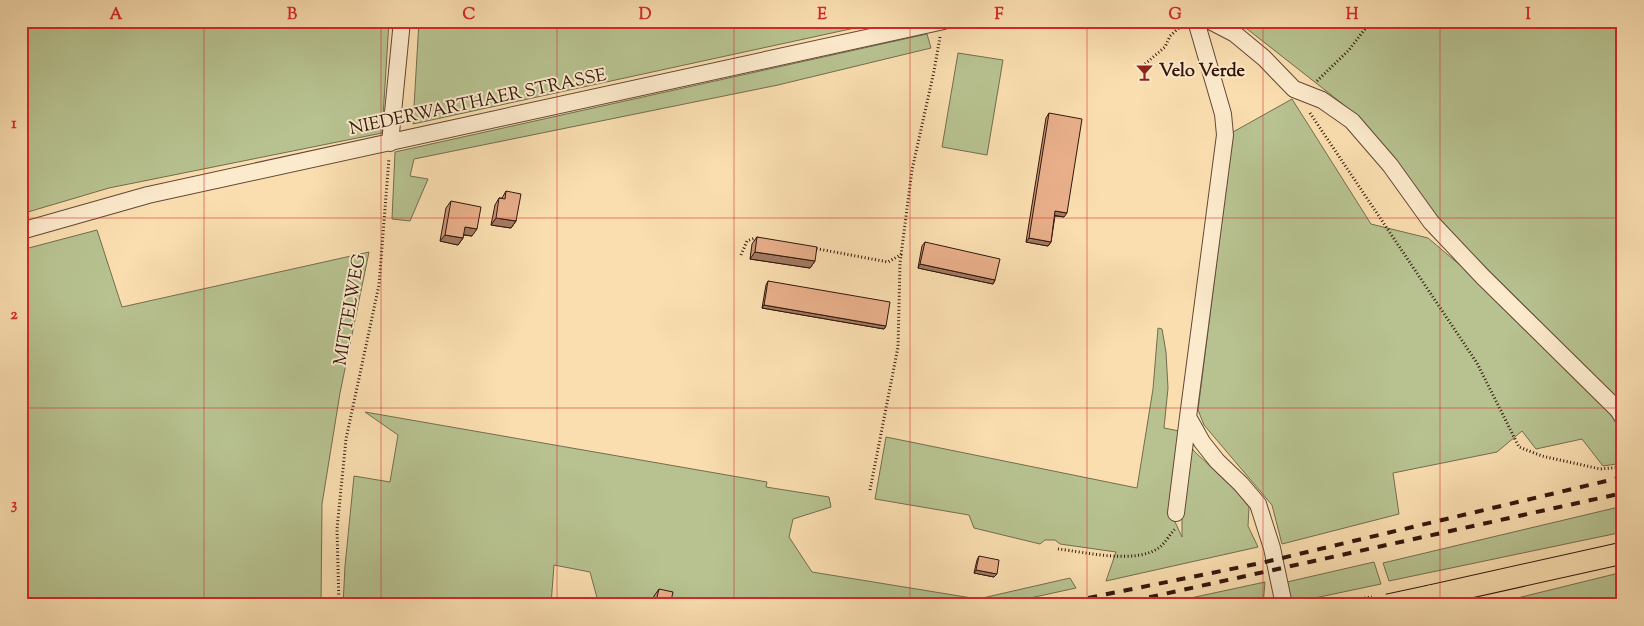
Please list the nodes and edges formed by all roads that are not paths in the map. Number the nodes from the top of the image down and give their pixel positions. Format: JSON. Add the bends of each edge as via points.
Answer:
{"nodes":[{"id":1,"x":402,"y":21,"type":"edge"},
{"id":2,"x":943,"y":21,"type":"edge"},
{"id":3,"x":1196,"y":21,"type":"edge"},
{"id":4,"x":1210,"y":21,"type":"edge"},
{"id":5,"x":390,"y":143,"type":"junction"},
{"id":6,"x":21,"y":230,"type":"edge"},
{"id":7,"x":1188,"y":417,"type":"junction"},
{"id":8,"x":1623,"y":418,"type":"edge"},
{"id":9,"x":1176,"y":513,"type":"road end"},
{"id":10,"x":1623,"y":553,"type":"edge"},
{"id":11,"x":1383,"y":600,"type":"edge"},
{"id":12,"x":1284,"y":605,"type":"edge"}],
"edges":[{"from":1,"to":5,"type":"street"},
{"from":2,"to":5,"type":"street","name":"NIEDERWARTHAER STRASSE"},
{"from":3,"to":7,"type":"street","via":[[1223,114],[1225,135]]},
{"from":4,"to":8,"type":"street","via":[[1236,34],[1299,91],[1322,100],[1352,121],[1390,165],[1431,222]]},
{"from":5,"to":6,"type":"street","name":"NIEDERWARTHAER STRASSE","via":[[148,195]]},
{"from":7,"to":9,"type":"street"},
{"from":7,"to":12,"type":"street","via":[[1217,461],[1258,504],[1272,548]]},
{"from":10,"to":11,"type":"main road","bridge":true,"via":[[1430,596]]}]}
